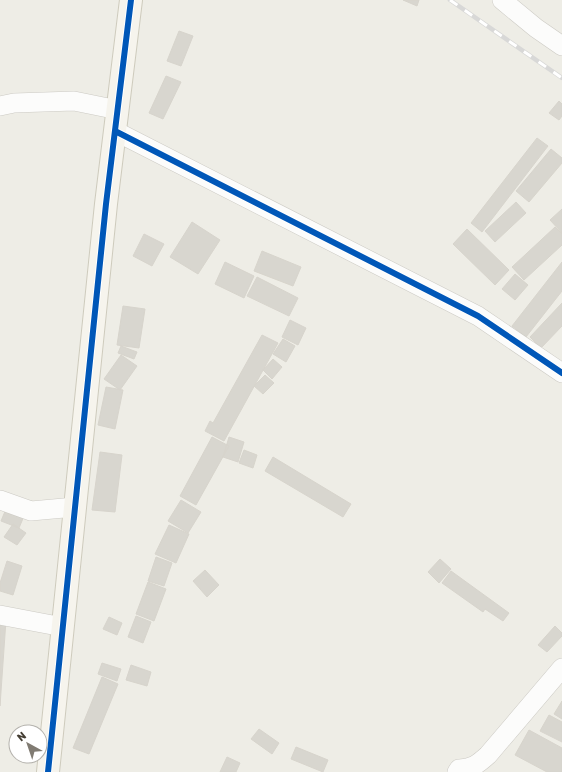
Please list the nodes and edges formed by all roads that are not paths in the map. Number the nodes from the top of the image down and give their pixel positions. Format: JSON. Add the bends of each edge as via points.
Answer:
{"nodes":[{"id":1,"x":131,"y":0,"type":"edge"},
{"id":2,"x":502,"y":0,"type":"edge"},
{"id":3,"x":562,"y":46,"type":"edge"},
{"id":4,"x":0,"y":106,"type":"edge"},
{"id":5,"x":118,"y":110,"type":"junction"},
{"id":6,"x":115,"y":131,"type":"junction"},
{"id":7,"x":562,"y":373,"type":"edge"},
{"id":8,"x":0,"y":500,"type":"edge"},
{"id":9,"x":75,"y":507,"type":"junction"},
{"id":10,"x":0,"y":614,"type":"edge"},
{"id":11,"x":63,"y":627,"type":"junction"},
{"id":12,"x":562,"y":668,"type":"edge"},
{"id":13,"x":460,"y":771,"type":"edge"},
{"id":14,"x":48,"y":772,"type":"edge"}],
"edges":[{"from":1,"to":5,"type":"street"},
{"from":2,"to":3,"type":"street"},
{"from":4,"to":5,"type":"street","via":[[14,103],[74,101]]},
{"from":5,"to":6,"type":"street"},
{"from":6,"to":7,"type":"street","via":[[478,316]]},
{"from":6,"to":9,"type":"street"},
{"from":8,"to":9,"type":"street","via":[[31,511]]},
{"from":9,"to":11,"type":"street"},
{"from":10,"to":11,"type":"street"},
{"from":11,"to":14,"type":"street"},
{"from":12,"to":13,"type":"street","via":[[488,755],[475,766]]}]}
